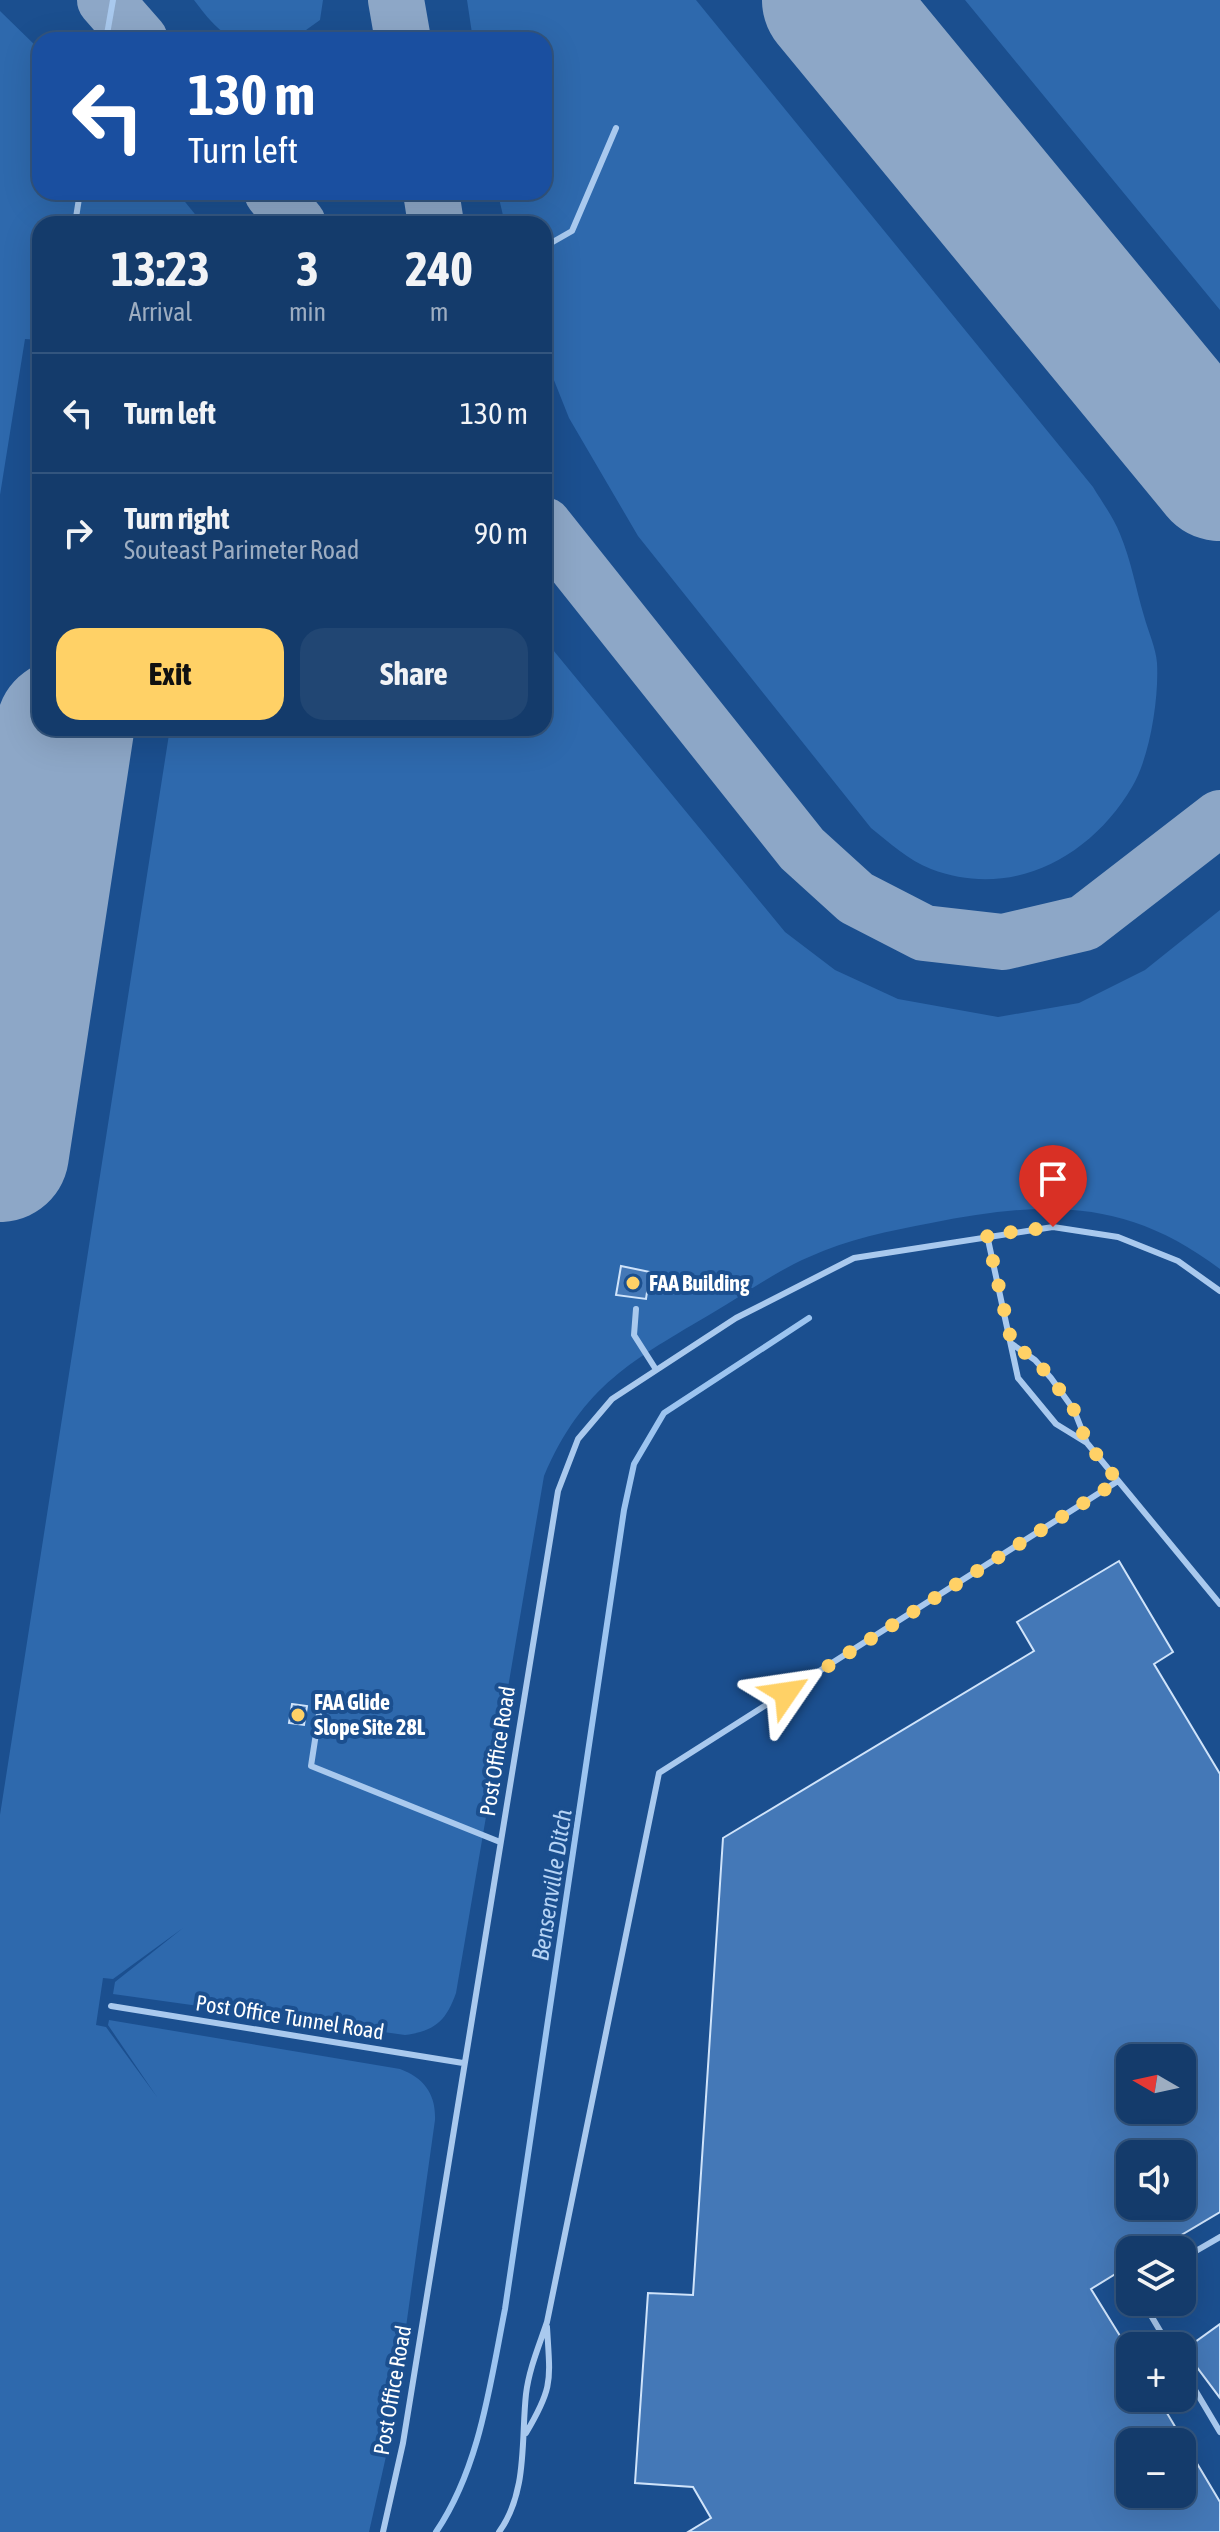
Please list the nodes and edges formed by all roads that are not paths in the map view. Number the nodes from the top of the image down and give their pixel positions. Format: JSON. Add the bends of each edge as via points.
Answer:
{"nodes":[{"id":1,"x":113,"y":0,"type":"edge"},
{"id":2,"x":107,"y":32,"type":"edge"},
{"id":3,"x":616,"y":128,"type":"dead end"},
{"id":4,"x":552,"y":242,"type":"edge"},
{"id":5,"x":987,"y":1235,"type":"junction"},
{"id":6,"x":1220,"y":1291,"type":"edge"},
{"id":7,"x":636,"y":1309,"type":"dead end"},
{"id":8,"x":1012,"y":1344,"type":"junction"},
{"id":9,"x":655,"y":1368,"type":"junction"},
{"id":10,"x":1087,"y":1443,"type":"junction"},
{"id":11,"x":1118,"y":1481,"type":"junction"},
{"id":12,"x":1220,"y":1604,"type":"edge"},
{"id":13,"x":319,"y":1714,"type":"dead end"},
{"id":14,"x":500,"y":1842,"type":"junction"},
{"id":15,"x":111,"y":2006,"type":"dead end"},
{"id":16,"x":463,"y":2063,"type":"junction"},
{"id":17,"x":1220,"y":2237,"type":"edge"},
{"id":18,"x":1196,"y":2251,"type":"edge"},
{"id":19,"x":547,"y":2322,"type":"junction"},
{"id":20,"x":1196,"y":2392,"type":"edge"},
{"id":21,"x":1220,"y":2432,"type":"edge"},
{"id":22,"x":526,"y":2433,"type":"junction"},
{"id":23,"x":383,"y":2532,"type":"edge"},
{"id":24,"x":499,"y":2532,"type":"edge"}],
"edges":[{"from":1,"to":2,"type":"lane"},
{"from":3,"to":4,"type":"lane","via":[[572,231]]},
{"from":5,"to":6,"type":"lane","name":"Post Office Road","via":[[1053,1227],[1118,1237],[1178,1261]]},
{"from":5,"to":8,"type":"lane"},
{"from":5,"to":9,"type":"lane","name":"Post Office Road","via":[[854,1258],[736,1318]]},
{"from":7,"to":9,"type":"lane","via":[[634,1335]]},
{"from":8,"to":10,"type":"lane","via":[[1051,1378],[1074,1410]]},
{"from":8,"to":10,"type":"lane","via":[[1018,1378],[1041,1410]]},
{"from":9,"to":14,"type":"lane","name":"Post Office Road","via":[[612,1399],[578,1439],[558,1491]]},
{"from":10,"to":11,"type":"lane"},
{"from":11,"to":12,"type":"lane"},
{"from":11,"to":19,"type":"lane","via":[[659,1773]]},
{"from":13,"to":14,"type":"lane","via":[[311,1766]]},
{"from":14,"to":16,"type":"lane","name":"Post Office Road"},
{"from":15,"to":16,"type":"lane","name":"Post Office Tunnel Road"},
{"from":16,"to":23,"type":"lane","name":"Post Office Road","via":[[403,2443]]},
{"from":17,"to":18,"type":"lane"},
{"from":19,"to":22,"type":"lane","via":[[529,2374]]},
{"from":19,"to":22,"type":"lane","via":[[547,2399]]},
{"from":20,"to":21,"type":"lane"},
{"from":22,"to":24,"type":"lane","via":[[516,2497]]}]}
